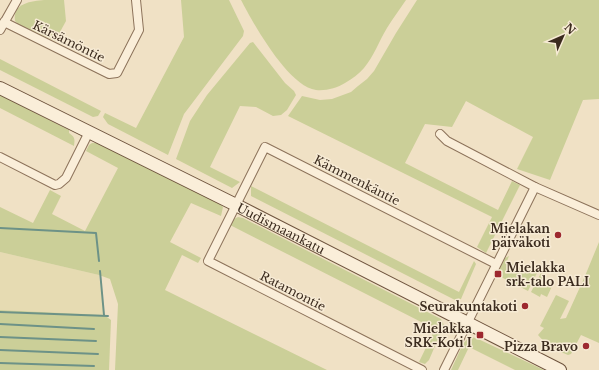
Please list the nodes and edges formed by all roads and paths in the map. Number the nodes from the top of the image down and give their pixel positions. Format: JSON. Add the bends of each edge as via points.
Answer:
{"nodes":[{"id":1,"x":17,"y":0,"type":"edge"},
{"id":2,"x":136,"y":0,"type":"edge"},
{"id":3,"x":4,"y":22,"type":"junction"},
{"id":4,"x":0,"y":30,"type":"edge"},
{"id":5,"x":0,"y":88,"type":"edge"},
{"id":6,"x":89,"y":132,"type":"junction"},
{"id":7,"x":440,"y":134,"type":"dead end"},
{"id":8,"x":0,"y":157,"type":"edge"},
{"id":9,"x":535,"y":187,"type":"junction"},
{"id":10,"x":236,"y":205,"type":"junction"},
{"id":11,"x":599,"y":215,"type":"edge"},
{"id":12,"x":496,"y":264,"type":"junction"},
{"id":13,"x":467,"y":323,"type":"junction"},
{"id":14,"x":422,"y":370,"type":"edge"},
{"id":15,"x":444,"y":370,"type":"edge"},
{"id":16,"x":560,"y":370,"type":"edge"}],
"edges":[{"from":1,"to":3,"type":"street"},
{"from":2,"to":3,"type":"street","name":"Kärsämöntie","via":[[139,30],[118,73],[114,74]]},
{"from":3,"to":4,"type":"street"},
{"from":5,"to":6,"type":"street","name":"Uudismaankatu"},
{"from":6,"to":8,"type":"street","via":[[66,178],[59,184],[55,185]]},
{"from":6,"to":10,"type":"street","name":"Uudismaankatu"},
{"from":7,"to":9,"type":"street","via":[[447,141]]},
{"from":9,"to":11,"type":"street"},
{"from":9,"to":12,"type":"street"},
{"from":10,"to":12,"type":"street","name":"Kämmenkäntie","via":[[265,147]]},
{"from":10,"to":13,"type":"street","name":"Uudismaankatu"},
{"from":10,"to":14,"type":"street","name":"Ratamontie","via":[[208,261]]},
{"from":12,"to":13,"type":"street"},
{"from":13,"to":15,"type":"street"},
{"from":13,"to":16,"type":"street","name":"Uudismaankatu"}]}
